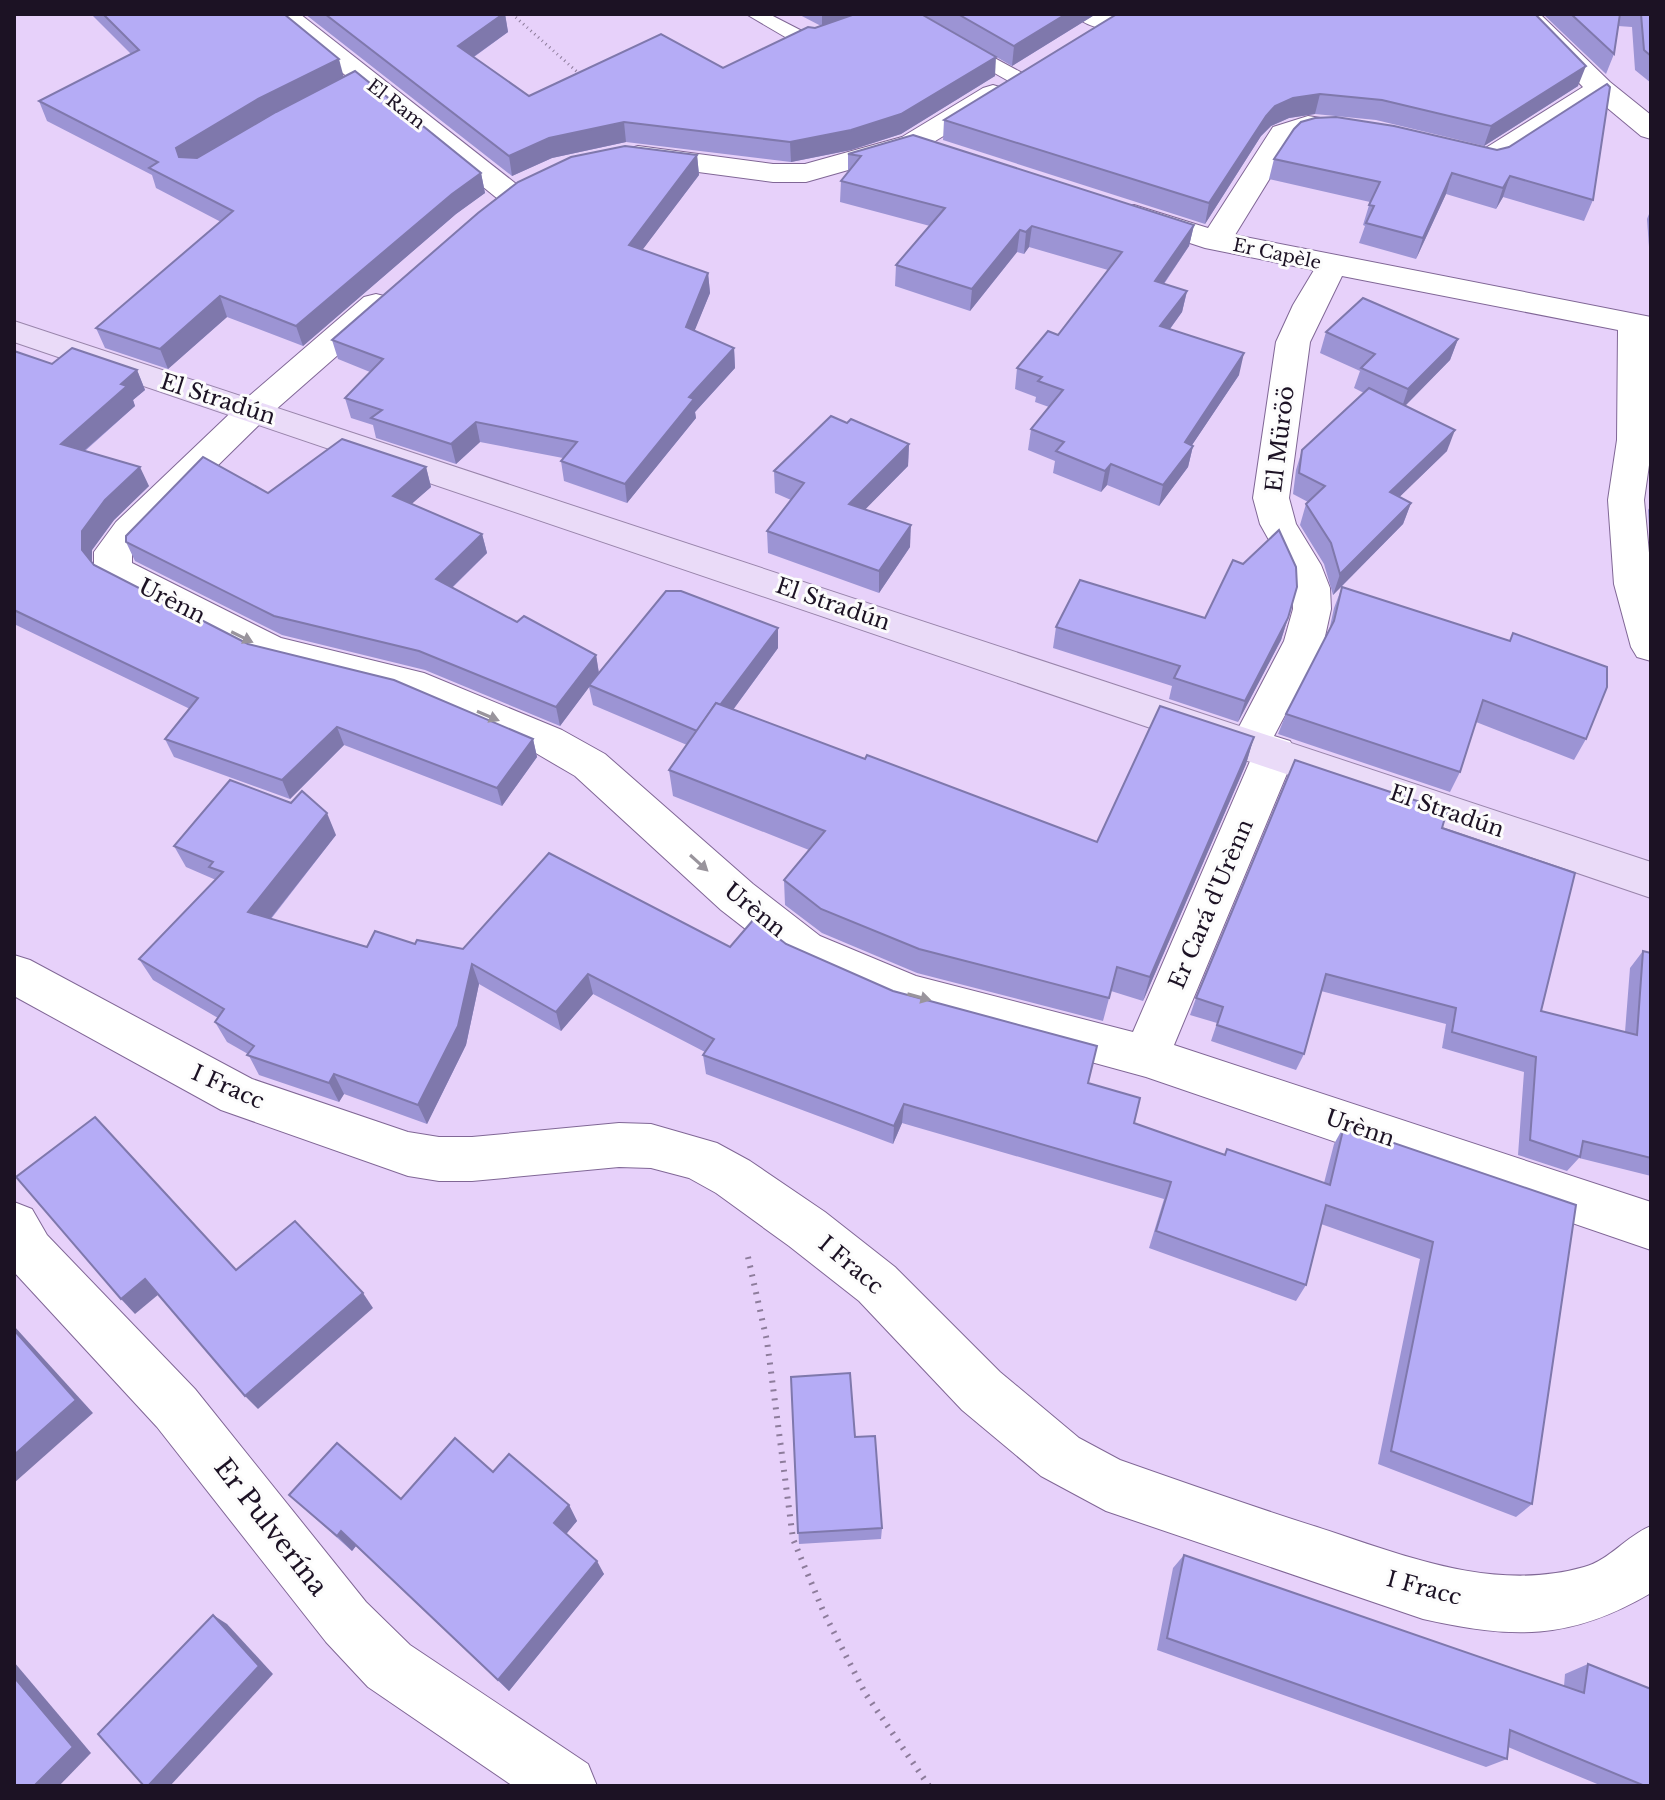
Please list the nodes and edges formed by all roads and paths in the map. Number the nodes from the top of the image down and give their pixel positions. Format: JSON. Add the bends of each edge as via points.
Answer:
{"nodes":[{"id":1,"x":283,"y":14,"type":"edge"},
{"id":2,"x":512,"y":14,"type":"edge"},
{"id":3,"x":755,"y":14,"type":"edge"},
{"id":4,"x":1525,"y":14,"type":"edge"},
{"id":5,"x":900,"y":15,"type":"edge"},
{"id":6,"x":949,"y":40,"type":"edge"},
{"id":7,"x":1045,"y":63,"type":"edge"},
{"id":8,"x":1019,"y":79,"type":"junction"},
{"id":9,"x":1600,"y":88,"type":"junction"},
{"id":10,"x":1651,"y":130,"type":"edge"},
{"id":11,"x":1387,"y":135,"type":"edge"},
{"id":12,"x":912,"y":143,"type":"junction"},
{"id":13,"x":1431,"y":145,"type":"edge"},
{"id":14,"x":949,"y":155,"type":"edge"},
{"id":15,"x":619,"y":156,"type":"joint"},
{"id":16,"x":537,"y":180,"type":"edge"},
{"id":17,"x":1111,"y":207,"type":"edge"},
{"id":18,"x":1216,"y":241,"type":"junction"},
{"id":19,"x":1332,"y":266,"type":"junction"},
{"id":20,"x":400,"y":283,"type":"edge"},
{"id":21,"x":1642,"y":326,"type":"edge"},
{"id":22,"x":14,"y":331,"type":"edge"},
{"id":23,"x":253,"y":411,"type":"junction"},
{"id":24,"x":1651,"y":647,"type":"edge"},
{"id":25,"x":1262,"y":748,"type":"junction"},
{"id":26,"x":1651,"y":880,"type":"edge"},
{"id":27,"x":14,"y":974,"type":"edge"},
{"id":28,"x":1146,"y":1056,"type":"junction"},
{"id":29,"x":14,"y":1226,"type":"edge"},
{"id":30,"x":1651,"y":1226,"type":"edge"},
{"id":31,"x":743,"y":1250,"type":"dead end"},
{"id":32,"x":1651,"y":1554,"type":"edge"},
{"id":33,"x":566,"y":1786,"type":"edge"},
{"id":34,"x":929,"y":1786,"type":"edge"}],
"edges":[{"from":1,"to":16,"type":"street","name":"El Ram","via":[[354,83],[499,200]]},
{"from":2,"to":15,"type":"path","via":[[616,107]]},
{"from":3,"to":5,"type":"lane","via":[[799,37],[814,39]]},
{"from":4,"to":9,"type":"street"},
{"from":6,"to":8,"type":"lane"},
{"from":7,"to":8,"type":"street"},
{"from":8,"to":12,"type":"street"},
{"from":9,"to":10,"type":"street"},
{"from":9,"to":13,"type":"street","via":[[1489,159]]},
{"from":11,"to":18,"type":"street","via":[[1308,125],[1283,133]]},
{"from":12,"to":14,"type":"street"},
{"from":12,"to":15,"type":"street","via":[[823,170],[791,174]]},
{"from":17,"to":18,"type":"street","name":"Er Capèle"},
{"from":18,"to":19,"type":"street","name":"Er Capèle"},
{"from":19,"to":21,"type":"street","name":"Er Capèle"},
{"from":19,"to":25,"type":"street","name":"El Müröö","via":[[1293,342],[1271,498],[1278,524],[1311,588],[1312,609]]},
{"from":20,"to":23,"type":"street","name":"Urènn"},
{"from":21,"to":24,"type":"street","via":[[1626,500],[1633,584]]},
{"from":22,"to":23,"type":"main road","name":"El Stradún"},
{"from":23,"to":25,"type":"main road","name":"El Stradún"},
{"from":23,"to":28,"type":"street","name":"Urènn","one_way":true,"via":[[129,531],[113,552],[113,567],[119,573],[248,640],[291,656],[410,683],[548,741],[590,765],[737,897],[804,949],[909,994]]},
{"from":25,"to":26,"type":"main road","name":"El Stradún"},
{"from":25,"to":28,"type":"street","name":"Er Cará d'Urènn"},
{"from":27,"to":32,"type":"street","name":"I Fracc","via":[[238,1095],[408,1154],[472,1159],[619,1145],[651,1146],[700,1159],[865,1274],[981,1391],[1060,1457],[1106,1483],[1224,1525],[1423,1590],[1476,1602],[1521,1605],[1598,1592]]},
{"from":28,"to":30,"type":"street","name":"Urènn"},
{"from":29,"to":33,"type":"street","name":"Er Pulverína","via":[[29,1252],[176,1408],[346,1622],[389,1666]]},
{"from":31,"to":34,"type":"path","via":[[751,1260],[767,1341],[793,1539],[865,1693]]}]}
